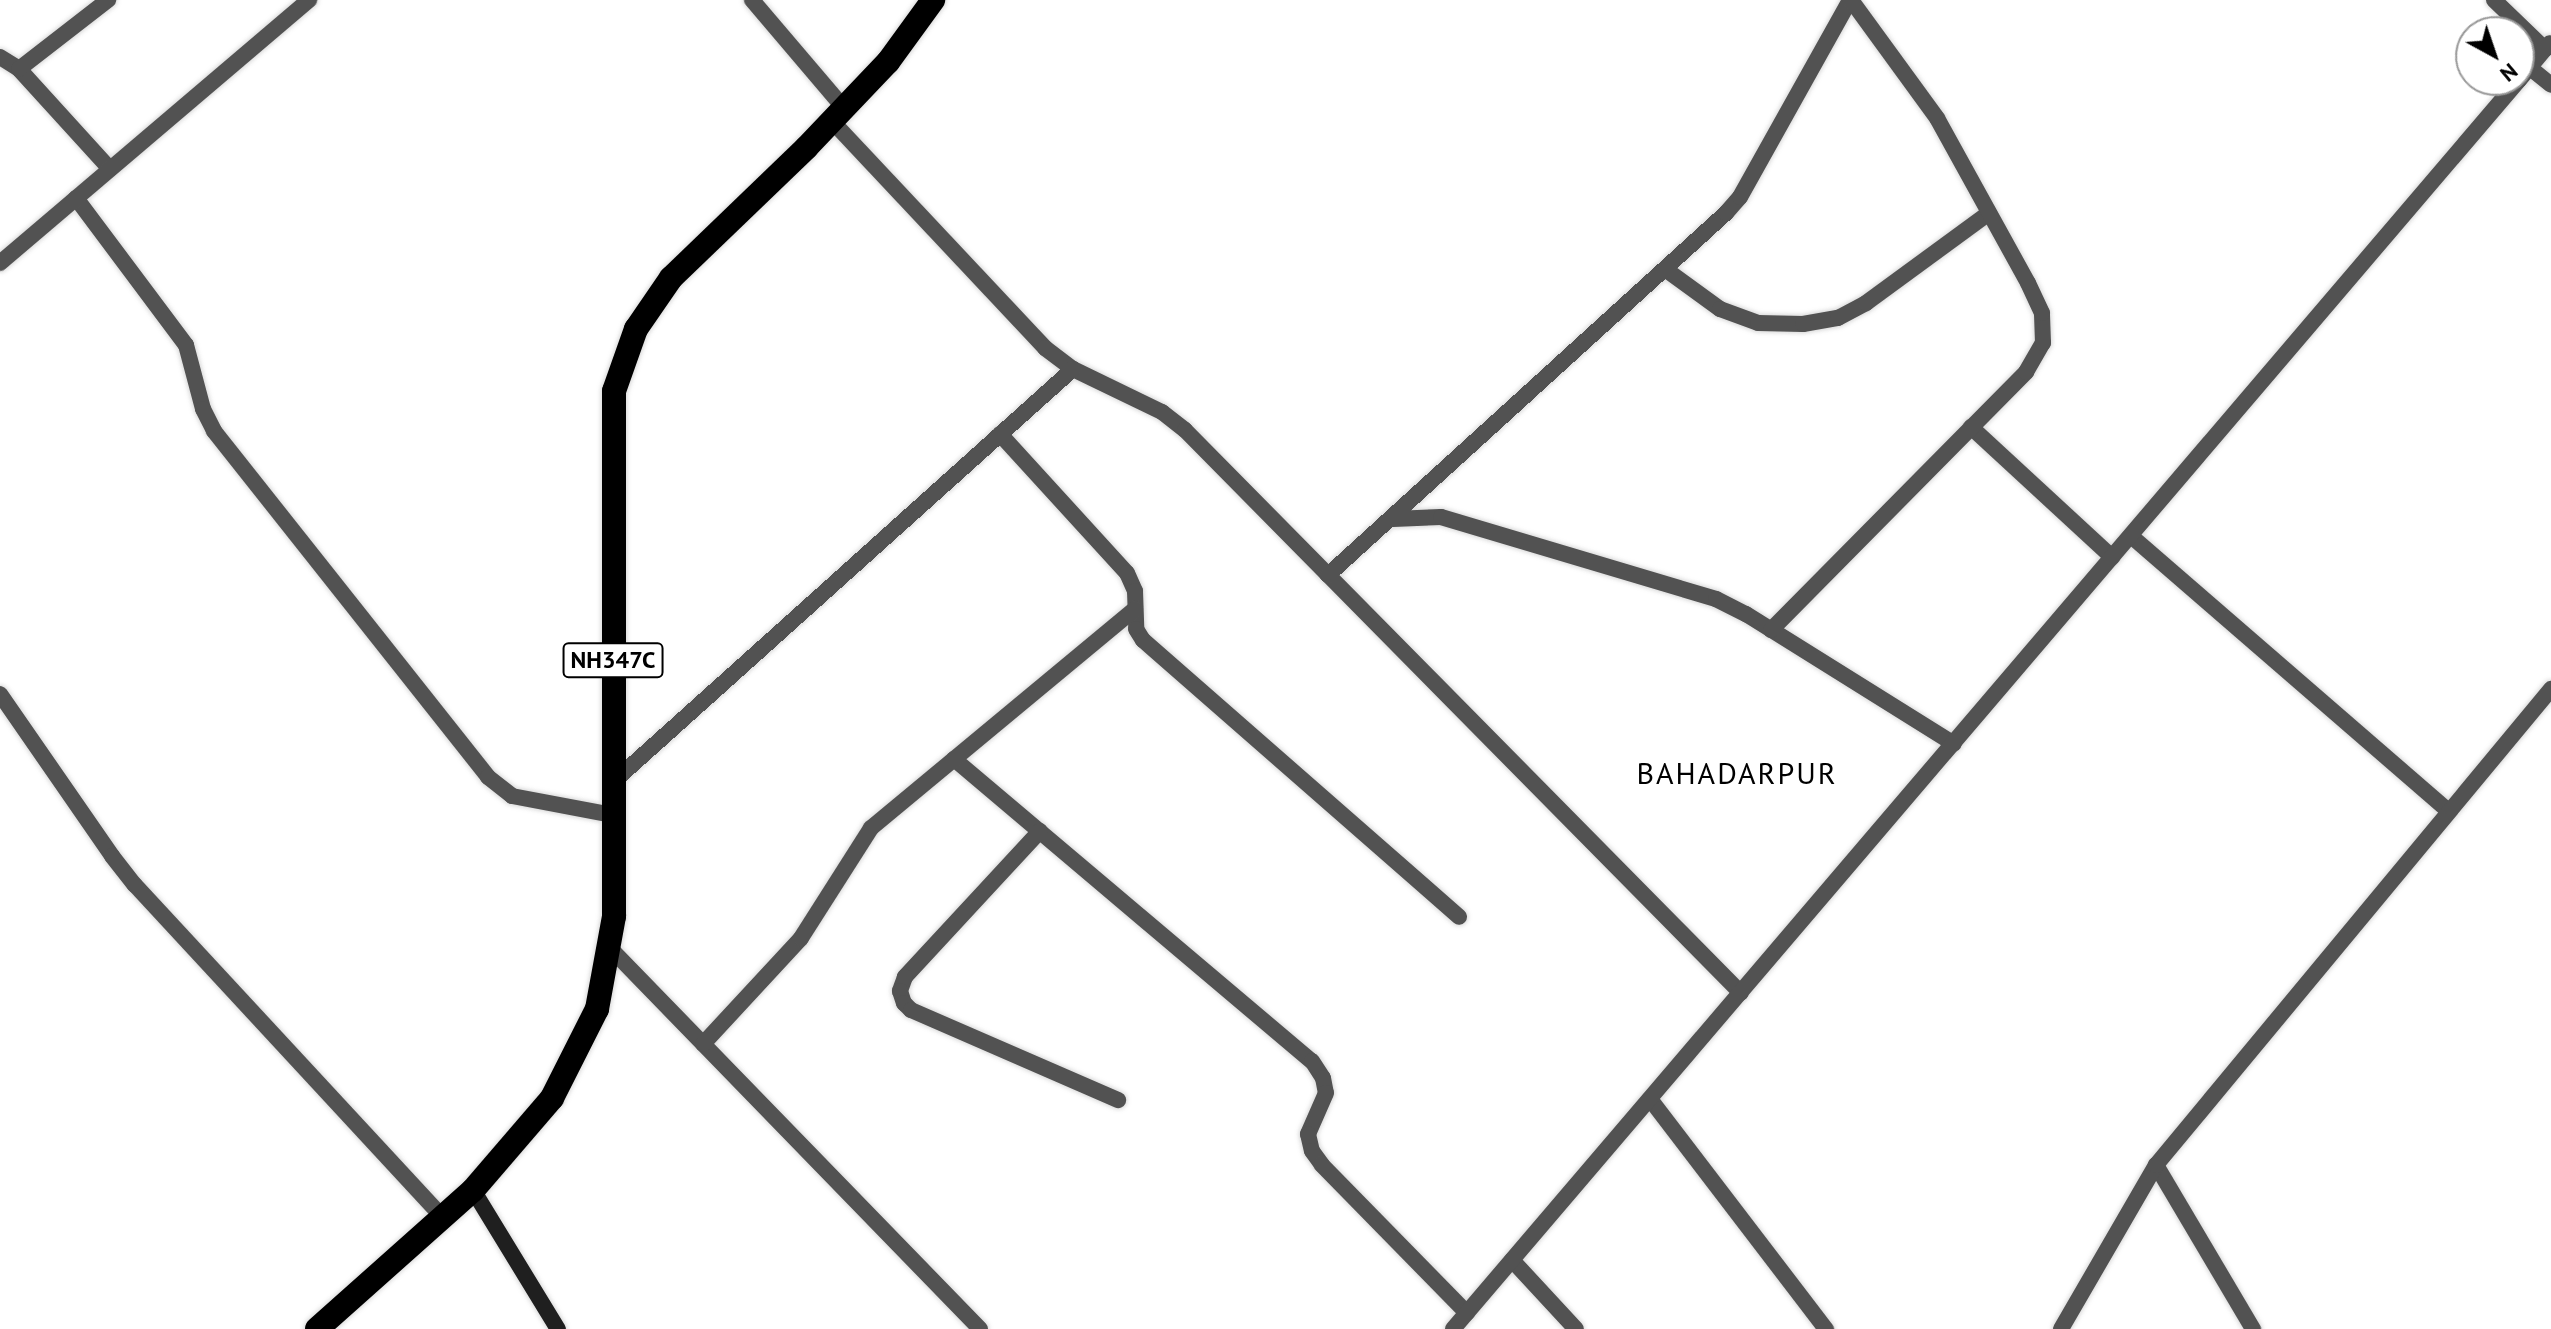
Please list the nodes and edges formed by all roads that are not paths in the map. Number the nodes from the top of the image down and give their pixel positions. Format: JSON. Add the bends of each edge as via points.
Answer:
{"nodes":[{"id":1,"x":108,"y":0,"type":"edge"},
{"id":2,"x":309,"y":0,"type":"edge"},
{"id":3,"x":752,"y":0,"type":"edge"},
{"id":4,"x":933,"y":0,"type":"edge"},
{"id":5,"x":1850,"y":0,"type":"edge"},
{"id":6,"x":2494,"y":0,"type":"edge"},
{"id":7,"x":2548,"y":45,"type":"edge"},
{"id":8,"x":0,"y":57,"type":"edge"},
{"id":9,"x":2535,"y":60,"type":"edge"},
{"id":10,"x":19,"y":69,"type":"junction"},
{"id":11,"x":2505,"y":96,"type":"edge"},
{"id":12,"x":838,"y":115,"type":"junction"},
{"id":13,"x":110,"y":169,"type":"junction"},
{"id":14,"x":76,"y":198,"type":"junction"},
{"id":15,"x":1989,"y":213,"type":"junction"},
{"id":16,"x":0,"y":263,"type":"edge"},
{"id":17,"x":1665,"y":269,"type":"junction"},
{"id":18,"x":1073,"y":369,"type":"junction"},
{"id":19,"x":1971,"y":427,"type":"junction"},
{"id":20,"x":1000,"y":434,"type":"junction"},
{"id":21,"x":1392,"y":519,"type":"junction"},
{"id":22,"x":2131,"y":536,"type":"junction"},
{"id":23,"x":2112,"y":557,"type":"junction"},
{"id":24,"x":1328,"y":575,"type":"junction"},
{"id":25,"x":1135,"y":609,"type":"junction"},
{"id":26,"x":1771,"y":630,"type":"junction"},
{"id":27,"x":2551,"y":689,"type":"edge"},
{"id":28,"x":0,"y":694,"type":"edge"},
{"id":29,"x":1954,"y":744,"type":"junction"},
{"id":30,"x":954,"y":759,"type":"junction"},
{"id":31,"x":613,"y":782,"type":"junction"},
{"id":32,"x":2449,"y":811,"type":"junction"},
{"id":33,"x":613,"y":815,"type":"junction"},
{"id":34,"x":1040,"y":831,"type":"junction"},
{"id":35,"x":1459,"y":917,"type":"dead end"},
{"id":36,"x":608,"y":946,"type":"junction"},
{"id":37,"x":1741,"y":993,"type":"junction"},
{"id":38,"x":703,"y":1044,"type":"junction"},
{"id":39,"x":1650,"y":1099,"type":"junction"},
{"id":40,"x":1118,"y":1100,"type":"dead end"},
{"id":41,"x":2156,"y":1165,"type":"junction"},
{"id":42,"x":473,"y":1190,"type":"junction"},
{"id":43,"x":444,"y":1219,"type":"junction"},
{"id":44,"x":1512,"y":1260,"type":"junction"},
{"id":45,"x":1467,"y":1313,"type":"junction"},
{"id":46,"x":317,"y":1329,"type":"edge"},
{"id":47,"x":558,"y":1329,"type":"edge"},
{"id":48,"x":980,"y":1329,"type":"edge"},
{"id":49,"x":1453,"y":1329,"type":"edge"},
{"id":50,"x":1576,"y":1329,"type":"edge"},
{"id":51,"x":1826,"y":1329,"type":"edge"},
{"id":52,"x":2061,"y":1329,"type":"edge"},
{"id":53,"x":2253,"y":1329,"type":"edge"}],
"edges":[{"from":1,"to":10,"type":"street"},
{"from":2,"to":13,"type":"street"},
{"from":3,"to":12,"type":"street"},
{"from":4,"to":12,"type":"highway","number":"NH347C","via":[[888,62]]},
{"from":5,"to":15,"type":"street","via":[[1931,108]]},
{"from":5,"to":17,"type":"street","via":[[1740,197]]},
{"from":6,"to":7,"type":"street"},
{"from":7,"to":9,"type":"street"},
{"from":8,"to":10,"type":"street"},
{"from":10,"to":13,"type":"street"},
{"from":11,"to":22,"type":"street"},
{"from":12,"to":18,"type":"street","via":[[1045,348]]},
{"from":12,"to":31,"type":"highway","number":"NH347C","via":[[671,278],[636,329],[614,391]]},
{"from":13,"to":14,"type":"street"},
{"from":14,"to":16,"type":"street"},
{"from":14,"to":33,"type":"street","via":[[186,345],[214,431],[488,777],[512,796]]},
{"from":15,"to":17,"type":"street","via":[[1838,318],[1758,323],[1720,309]]},
{"from":15,"to":19,"type":"street","via":[[2042,313],[2043,343],[2026,372]]},
{"from":17,"to":21,"type":"street"},
{"from":18,"to":20,"type":"street"},
{"from":18,"to":24,"type":"street","via":[[1162,412],[1185,430]]},
{"from":19,"to":23,"type":"street"},
{"from":19,"to":26,"type":"street"},
{"from":20,"to":25,"type":"street","via":[[1127,573]]},
{"from":20,"to":31,"type":"street"},
{"from":21,"to":24,"type":"street"},
{"from":21,"to":26,"type":"street","via":[[1441,517],[1685,587]]},
{"from":22,"to":23,"type":"street"},
{"from":22,"to":32,"type":"street"},
{"from":23,"to":29,"type":"street"},
{"from":24,"to":37,"type":"street"},
{"from":25,"to":30,"type":"street"},
{"from":25,"to":35,"type":"street","via":[[1136,629],[1143,640]]},
{"from":26,"to":29,"type":"street"},
{"from":27,"to":32,"type":"street"},
{"from":28,"to":43,"type":"street","via":[[127,875]]},
{"from":29,"to":37,"type":"street"},
{"from":30,"to":34,"type":"street"},
{"from":30,"to":38,"type":"street","via":[[871,828],[801,938]]},
{"from":31,"to":33,"type":"highway","number":"NH347C"},
{"from":32,"to":41,"type":"street"},
{"from":33,"to":36,"type":"highway","number":"NH347C","via":[[614,916]]},
{"from":34,"to":40,"type":"street","via":[[905,977],[900,991],[911,1010]]},
{"from":34,"to":45,"type":"street","via":[[1312,1061],[1326,1093],[1308,1134],[1312,1151]]},
{"from":36,"to":38,"type":"street"},
{"from":36,"to":42,"type":"highway","number":"NH347C","via":[[597,1009],[552,1098]]},
{"from":37,"to":39,"type":"street"},
{"from":38,"to":48,"type":"street"},
{"from":39,"to":44,"type":"street"},
{"from":39,"to":51,"type":"street"},
{"from":41,"to":52,"type":"street"},
{"from":41,"to":53,"type":"street"},
{"from":42,"to":43,"type":"highway","number":"NH347C"},
{"from":42,"to":47,"type":"main road"},
{"from":43,"to":46,"type":"highway","number":"NH347C"},
{"from":44,"to":45,"type":"street"},
{"from":44,"to":50,"type":"street"},
{"from":45,"to":49,"type":"street"}]}
